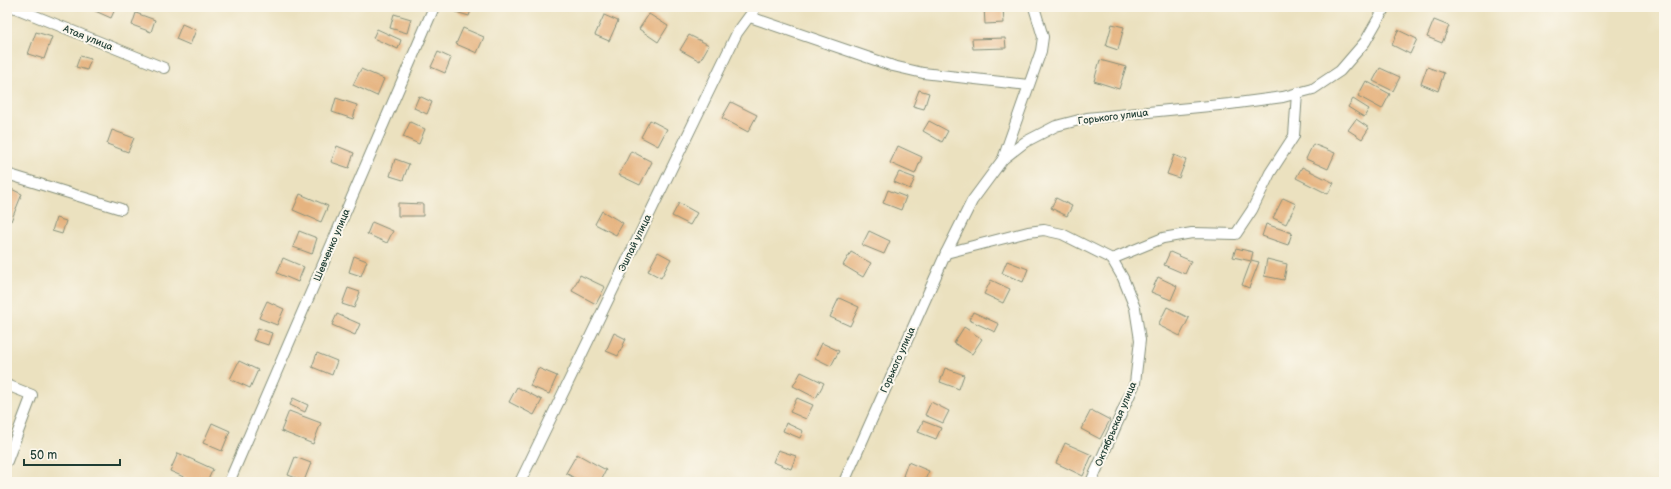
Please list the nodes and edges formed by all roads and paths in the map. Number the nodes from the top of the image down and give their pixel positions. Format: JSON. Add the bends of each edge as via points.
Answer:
{"nodes":[{"id":1,"x":13,"y":7,"type":"edge"},
{"id":2,"x":434,"y":7,"type":"edge"},
{"id":3,"x":756,"y":7,"type":"edge"},
{"id":4,"x":1034,"y":7,"type":"edge"},
{"id":5,"x":1385,"y":7,"type":"edge"},
{"id":6,"x":750,"y":17,"type":"junction"},
{"id":7,"x":164,"y":68,"type":"dead end"},
{"id":8,"x":1028,"y":85,"type":"junction"},
{"id":9,"x":1297,"y":93,"type":"junction"},
{"id":10,"x":1003,"y":159,"type":"junction"},
{"id":11,"x":7,"y":174,"type":"edge"},
{"id":12,"x":121,"y":209,"type":"dead end"},
{"id":13,"x":946,"y":253,"type":"junction"},
{"id":14,"x":1112,"y":259,"type":"junction"},
{"id":15,"x":7,"y":385,"type":"edge"},
{"id":16,"x":7,"y":461,"type":"edge"},
{"id":17,"x":229,"y":482,"type":"edge"},
{"id":18,"x":520,"y":482,"type":"edge"},
{"id":19,"x":844,"y":482,"type":"edge"},
{"id":20,"x":1091,"y":482,"type":"edge"}],
"edges":[{"from":1,"to":7,"type":"street","name":"Атая улица"},
{"from":2,"to":17,"type":"street","name":"Шевченко улица"},
{"from":3,"to":6,"type":"street","name":"Эшпай улица"},
{"from":4,"to":8,"type":"street","via":[[1043,37]]},
{"from":5,"to":9,"type":"street","name":"Горького улица","via":[[1365,42],[1340,71],[1313,89]]},
{"from":6,"to":8,"type":"street","via":[[893,66],[923,73]]},
{"from":6,"to":18,"type":"street","name":"Эшпай улица","via":[[737,33]]},
{"from":8,"to":10,"type":"street"},
{"from":9,"to":10,"type":"street","name":"Горького улица","via":[[1230,104],[1087,118],[1056,126],[1026,142]]},
{"from":9,"to":14,"type":"street","via":[[1294,136],[1236,234],[1192,233],[1163,238]]},
{"from":10,"to":13,"type":"street","name":"Горького улица","via":[[972,201]]},
{"from":11,"to":12,"type":"street"},
{"from":13,"to":14,"type":"street","via":[[1044,230],[1062,234]]},
{"from":13,"to":19,"type":"street","name":"Горького улица"},
{"from":14,"to":20,"type":"street","name":"Октябрьская улица","via":[[1135,308],[1140,340],[1134,383]]},
{"from":15,"to":16,"type":"street","via":[[32,395]]}]}
